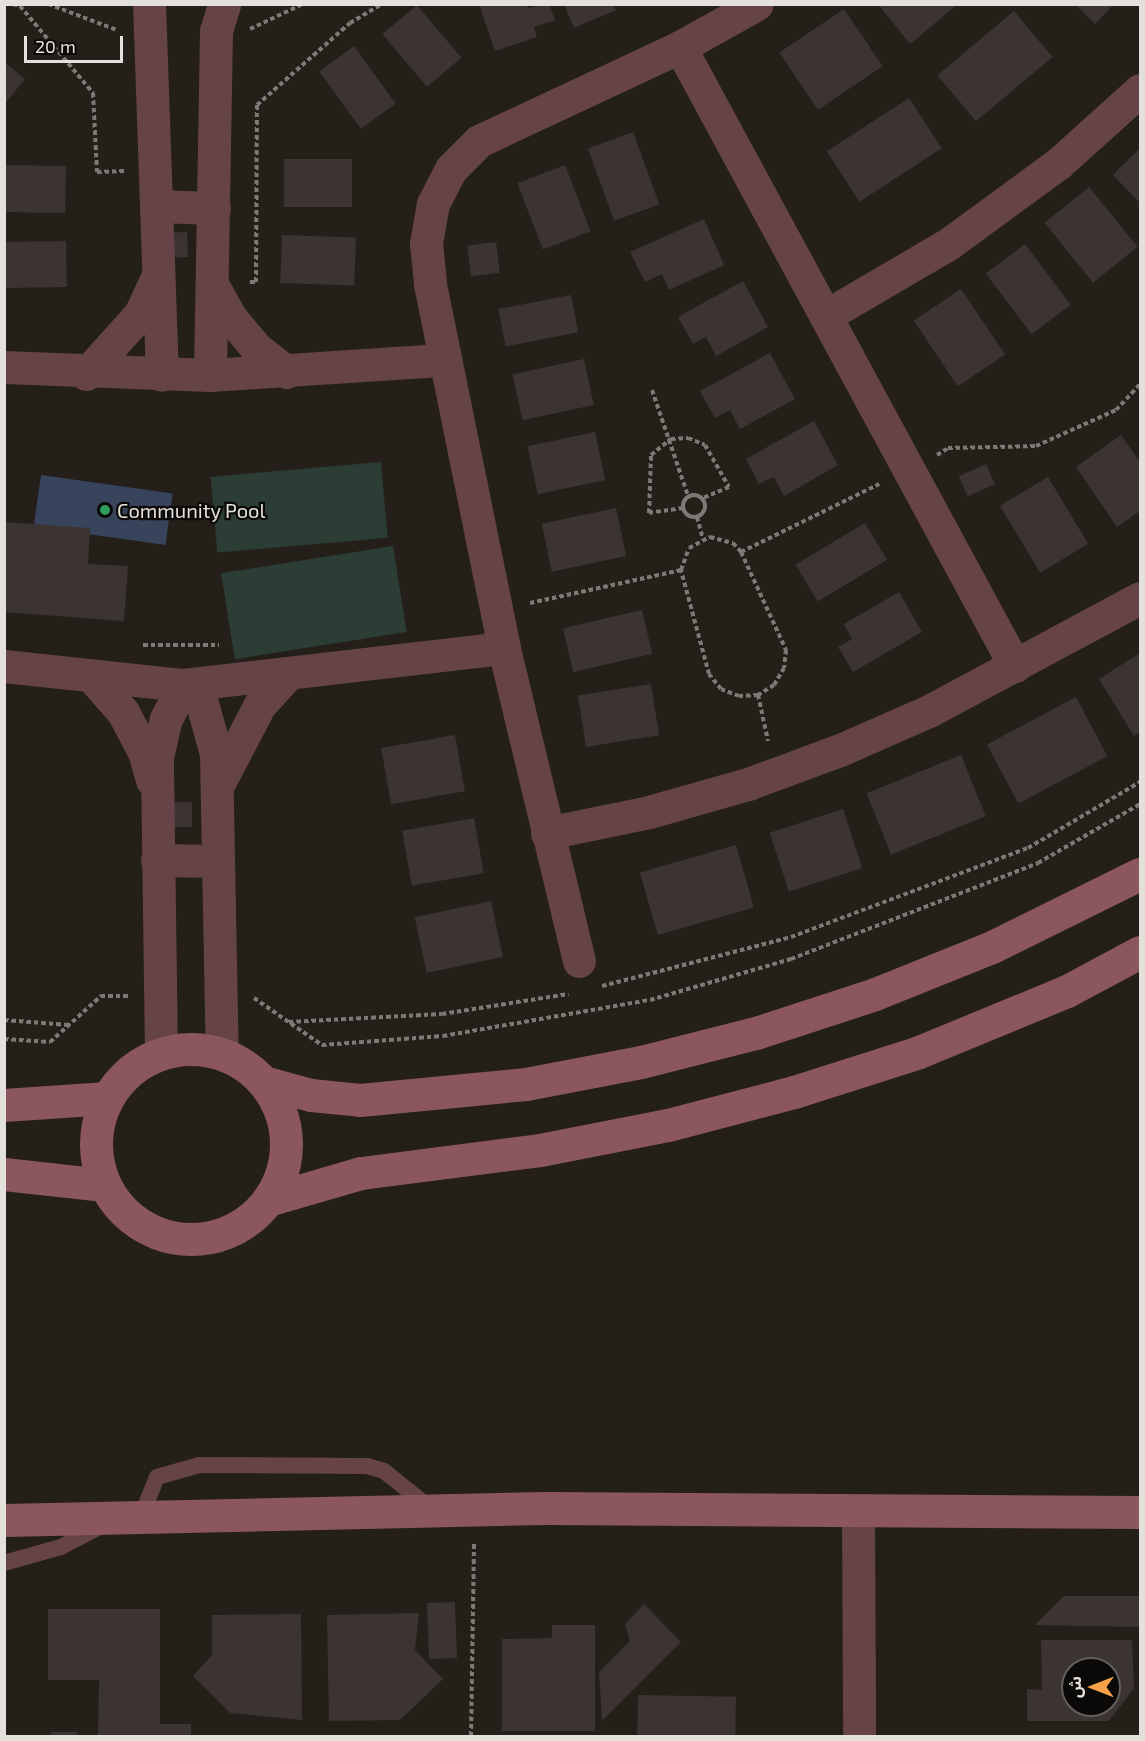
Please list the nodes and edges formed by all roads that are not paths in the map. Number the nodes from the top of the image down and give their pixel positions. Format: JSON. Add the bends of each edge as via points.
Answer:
{"nodes":[{"id":1,"x":148,"y":4,"type":"edge"},
{"id":2,"x":224,"y":4,"type":"edge"},
{"id":3,"x":757,"y":4,"type":"edge"},
{"id":4,"x":680,"y":47,"type":"junction"},
{"id":5,"x":1140,"y":90,"type":"edge"},
{"id":6,"x":156,"y":206,"type":"junction"},
{"id":7,"x":214,"y":208,"type":"junction"},
{"id":8,"x":157,"y":277,"type":"junction"},
{"id":9,"x":212,"y":284,"type":"junction"},
{"id":10,"x":827,"y":315,"type":"junction"},
{"id":11,"x":445,"y":360,"type":"junction"},
{"id":12,"x":4,"y":367,"type":"edge"},
{"id":13,"x":287,"y":372,"type":"junction"},
{"id":14,"x":86,"y":374,"type":"junction"},
{"id":15,"x":162,"y":375,"type":"junction"},
{"id":16,"x":210,"y":375,"type":"junction"},
{"id":17,"x":1140,"y":598,"type":"edge"},
{"id":18,"x":504,"y":648,"type":"junction"},
{"id":19,"x":4,"y":666,"type":"edge"},
{"id":20,"x":1015,"y":666,"type":"junction"},
{"id":21,"x":289,"y":674,"type":"junction"},
{"id":22,"x":94,"y":679,"type":"junction"},
{"id":23,"x":190,"y":685,"type":"junction"},
{"id":24,"x":217,"y":788,"type":"junction"},
{"id":25,"x":156,"y":795,"type":"junction"},
{"id":26,"x":547,"y":833,"type":"junction"},
{"id":27,"x":157,"y":860,"type":"junction"},
{"id":28,"x":218,"y":861,"type":"junction"},
{"id":29,"x":1140,"y":874,"type":"edge"},
{"id":30,"x":1140,"y":952,"type":"edge"},
{"id":31,"x":583,"y":980,"type":"road end"},
{"id":32,"x":160,"y":1053,"type":"junction"},
{"id":33,"x":222,"y":1053,"type":"junction"},
{"id":34,"x":263,"y":1082,"type":"junction"},
{"id":35,"x":107,"y":1098,"type":"junction"},
{"id":36,"x":4,"y":1105,"type":"edge"},
{"id":37,"x":4,"y":1174,"type":"edge"},
{"id":38,"x":104,"y":1185,"type":"junction"},
{"id":39,"x":268,"y":1200,"type":"junction"},
{"id":40,"x":435,"y":1512,"type":"junction"},
{"id":41,"x":1140,"y":1512,"type":"edge"},
{"id":42,"x":858,"y":1513,"type":"junction"},
{"id":43,"x":4,"y":1520,"type":"edge"},
{"id":44,"x":127,"y":1520,"type":"junction"},
{"id":45,"x":4,"y":1563,"type":"edge"},
{"id":46,"x":859,"y":1737,"type":"edge"}],
"edges":[{"from":1,"to":6,"type":"street"},
{"from":2,"to":7,"type":"street","via":[[216,31]]},
{"from":3,"to":4,"type":"street"},
{"from":4,"to":10,"type":"street"},
{"from":4,"to":11,"type":"street","via":[[514,122],[479,141],[452,169],[433,204],[426,243]]},
{"from":5,"to":10,"type":"street","via":[[1059,163],[947,245]]},
{"from":6,"to":7,"type":"street"},
{"from":6,"to":8,"type":"street"},
{"from":7,"to":9,"type":"street"},
{"from":8,"to":14,"type":"street","via":[[140,314]]},
{"from":8,"to":15,"type":"street"},
{"from":9,"to":13,"type":"street","via":[[231,318],[256,348]]},
{"from":9,"to":16,"type":"street"},
{"from":10,"to":20,"type":"street","via":[[906,471]]},
{"from":11,"to":13,"type":"street"},
{"from":11,"to":18,"type":"street"},
{"from":12,"to":14,"type":"street"},
{"from":13,"to":16,"type":"street"},
{"from":14,"to":15,"type":"street"},
{"from":15,"to":16,"type":"street"},
{"from":17,"to":20,"type":"street"},
{"from":18,"to":21,"type":"street"},
{"from":18,"to":26,"type":"street"},
{"from":19,"to":22,"type":"street"},
{"from":20,"to":26,"type":"street","via":[[919,716],[748,783],[649,812]]},
{"from":21,"to":23,"type":"street"},
{"from":21,"to":24,"type":"street","via":[[259,706]]},
{"from":22,"to":23,"type":"street"},
{"from":22,"to":25,"type":"street","via":[[129,722],[144,752]]},
{"from":23,"to":24,"type":"street","via":[[212,735]]},
{"from":23,"to":25,"type":"street","via":[[166,719],[157,757]]},
{"from":24,"to":28,"type":"street"},
{"from":25,"to":27,"type":"street"},
{"from":26,"to":31,"type":"street"},
{"from":27,"to":28,"type":"street"},
{"from":27,"to":32,"type":"street"},
{"from":28,"to":33,"type":"street"},
{"from":29,"to":34,"type":"street","via":[[992,947],[875,994],[756,1033],[641,1062],[526,1084],[360,1100],[311,1095]]},
{"from":30,"to":39,"type":"street","via":[[1067,991],[919,1052],[794,1092],[668,1125],[551,1148],[361,1173]]},
{"from":32,"to":33,"type":"street","via":[[201,1048]]},
{"from":32,"to":35,"type":"street","via":[[139,1063]]},
{"from":33,"to":34,"type":"street"},
{"from":34,"to":39,"type":"street","via":[[277,1103],[285,1145],[280,1178]]},
{"from":35,"to":36,"type":"street"},
{"from":35,"to":38,"type":"street","via":[[96,1146]]},
{"from":37,"to":38,"type":"street"},
{"from":38,"to":39,"type":"street","via":[[123,1212],[150,1231],[182,1239],[214,1237],[244,1223]]},
{"from":40,"to":42,"type":"street"},
{"from":40,"to":44,"type":"street"},
{"from":40,"to":44,"type":"lane","via":[[384,1471],[367,1466],[210,1465],[184,1466],[157,1478]]},
{"from":41,"to":42,"type":"street"},
{"from":42,"to":46,"type":"street"},
{"from":43,"to":44,"type":"street"},
{"from":44,"to":45,"type":"lane","via":[[61,1547]]}]}
